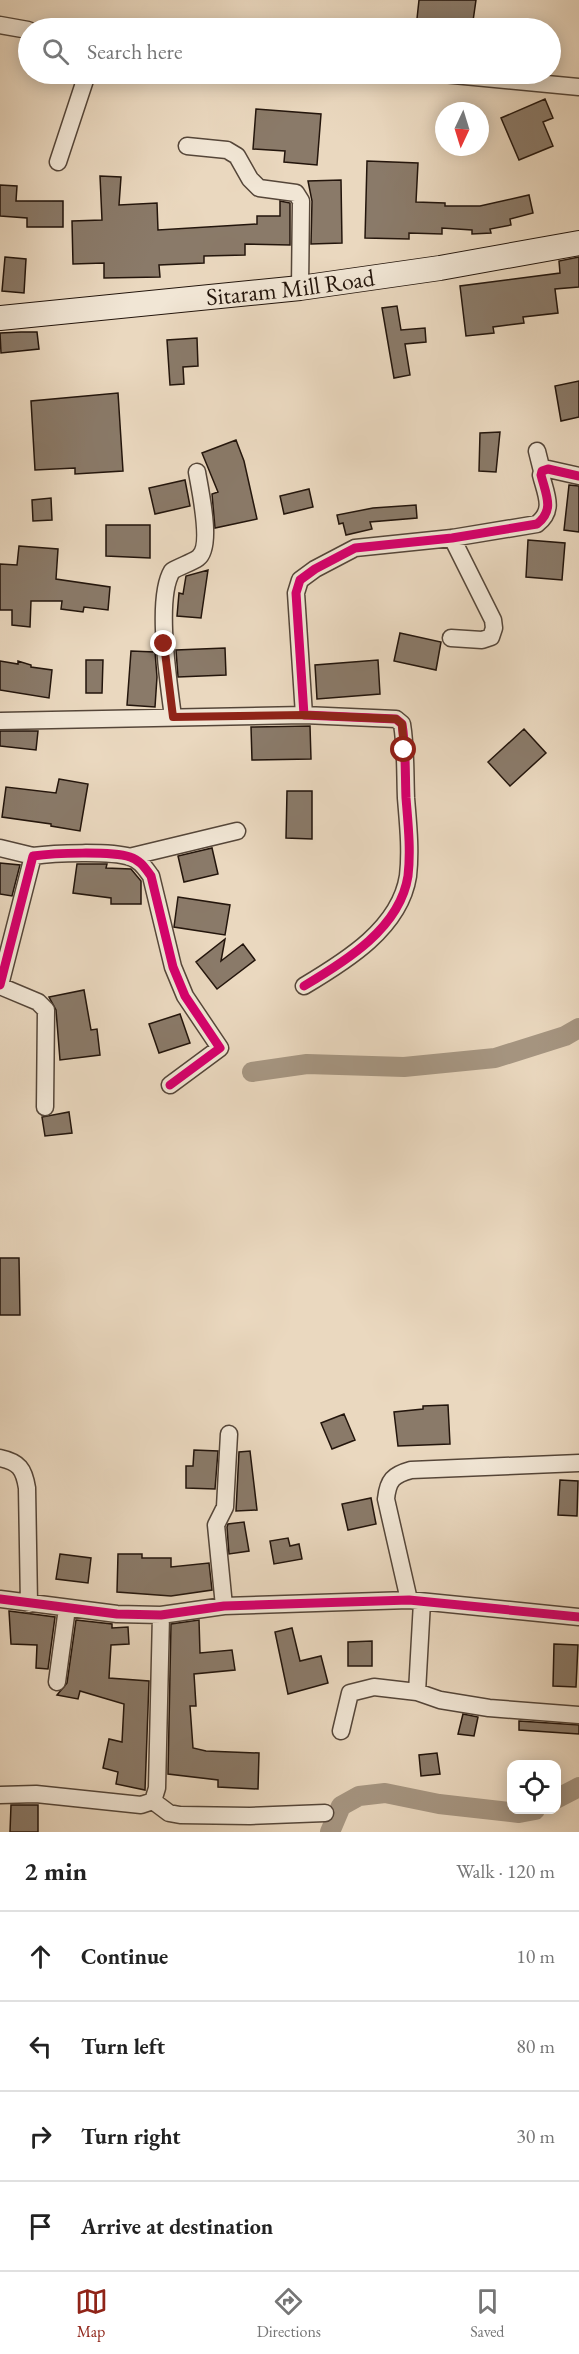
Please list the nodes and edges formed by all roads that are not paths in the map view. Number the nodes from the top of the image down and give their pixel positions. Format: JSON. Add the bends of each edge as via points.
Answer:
{"nodes":[{"id":1,"x":0,"y":26,"type":"edge"},
{"id":2,"x":18,"y":29,"type":"edge"},
{"id":3,"x":84,"y":84,"type":"edge"},
{"id":4,"x":548,"y":84,"type":"edge"},
{"id":5,"x":579,"y":87,"type":"edge"},
{"id":6,"x":186,"y":146,"type":"dead end"},
{"id":7,"x":58,"y":162,"type":"dead end"},
{"id":8,"x":579,"y":243,"type":"edge"},
{"id":9,"x":300,"y":288,"type":"junction"},
{"id":10,"x":0,"y":318,"type":"edge"},
{"id":11,"x":537,"y":451,"type":"dead end"},
{"id":12,"x":542,"y":471,"type":"junction"},
{"id":13,"x":198,"y":472,"type":"dead end"},
{"id":14,"x":579,"y":476,"type":"edge"},
{"id":15,"x":452,"y":538,"type":"junction"},
{"id":16,"x":451,"y":638,"type":"dead end"},
{"id":17,"x":304,"y":715,"type":"junction"},
{"id":18,"x":173,"y":717,"type":"junction"},
{"id":19,"x":0,"y":721,"type":"edge"},
{"id":20,"x":237,"y":831,"type":"dead end"},
{"id":21,"x":0,"y":848,"type":"edge"},
{"id":22,"x":33,"y":856,"type":"junction"},
{"id":23,"x":129,"y":856,"type":"junction"},
{"id":24,"x":0,"y":985,"type":"edge"},
{"id":25,"x":304,"y":986,"type":"dead end"},
{"id":26,"x":170,"y":1085,"type":"dead end"},
{"id":27,"x":45,"y":1107,"type":"dead end"},
{"id":28,"x":229,"y":1434,"type":"dead end"},
{"id":29,"x":0,"y":1458,"type":"edge"},
{"id":30,"x":579,"y":1463,"type":"edge"},
{"id":31,"x":0,"y":1599,"type":"edge"},
{"id":32,"x":416,"y":1601,"type":"junction"},
{"id":33,"x":29,"y":1604,"type":"junction"},
{"id":34,"x":224,"y":1606,"type":"junction"},
{"id":35,"x":67,"y":1608,"type":"junction"},
{"id":36,"x":160,"y":1615,"type":"junction"},
{"id":37,"x":579,"y":1617,"type":"edge"},
{"id":38,"x":57,"y":1682,"type":"dead end"},
{"id":39,"x":417,"y":1692,"type":"junction"},
{"id":40,"x":579,"y":1715,"type":"edge"},
{"id":41,"x":340,"y":1731,"type":"dead end"},
{"id":42,"x":0,"y":1795,"type":"edge"},
{"id":43,"x":153,"y":1801,"type":"junction"},
{"id":44,"x":325,"y":1814,"type":"dead end"}],
"edges":[{"from":1,"to":2,"type":"street"},
{"from":3,"to":7,"type":"street"},
{"from":4,"to":5,"type":"street"},
{"from":6,"to":9,"type":"street","via":[[226,150],[237,156],[259,188],[296,193],[300,201]]},
{"from":8,"to":9,"type":"main road","name":"Sitaram Mill Road"},
{"from":9,"to":10,"type":"main road","name":"Sitaram Mill Road"},
{"from":11,"to":12,"type":"street"},
{"from":12,"to":14,"type":"street"},
{"from":12,"to":15,"type":"street","via":[[549,507],[546,517],[537,524]]},
{"from":13,"to":18,"type":"street","via":[[204,550],[199,558],[172,571],[166,587],[164,644]]},
{"from":15,"to":16,"type":"street","via":[[494,628],[491,637],[482,640]]},
{"from":15,"to":17,"type":"street","via":[[355,548],[300,580],[296,593]]},
{"from":17,"to":18,"type":"street"},
{"from":17,"to":25,"type":"street","via":[[396,719],[402,724],[409,830],[408,876],[401,901],[382,929]]},
{"from":18,"to":19,"type":"street"},
{"from":20,"to":23,"type":"street"},
{"from":21,"to":22,"type":"street"},
{"from":22,"to":23,"type":"street","via":[[56,852]]},
{"from":22,"to":24,"type":"street"},
{"from":23,"to":26,"type":"street","via":[[142,863],[151,876],[173,967],[185,996],[220,1048]]},
{"from":24,"to":27,"type":"street","via":[[38,1002],[46,1010]]},
{"from":28,"to":34,"type":"street","via":[[225,1507],[216,1525]]},
{"from":29,"to":33,"type":"street","via":[[13,1461],[24,1470]]},
{"from":30,"to":32,"type":"street","via":[[411,1470],[395,1474],[387,1485],[386,1499]]},
{"from":31,"to":33,"type":"street"},
{"from":32,"to":34,"type":"street"},
{"from":32,"to":37,"type":"street"},
{"from":32,"to":39,"type":"street"},
{"from":33,"to":35,"type":"street"},
{"from":34,"to":36,"type":"street"},
{"from":35,"to":36,"type":"street"},
{"from":35,"to":38,"type":"street"},
{"from":36,"to":43,"type":"street","via":[[157,1788]]},
{"from":39,"to":40,"type":"street","via":[[489,1708]]},
{"from":39,"to":41,"type":"street","via":[[374,1687],[350,1693]]},
{"from":42,"to":43,"type":"street","via":[[36,1794],[141,1805]]},
{"from":43,"to":44,"type":"street","via":[[169,1813],[180,1815]]}]}
